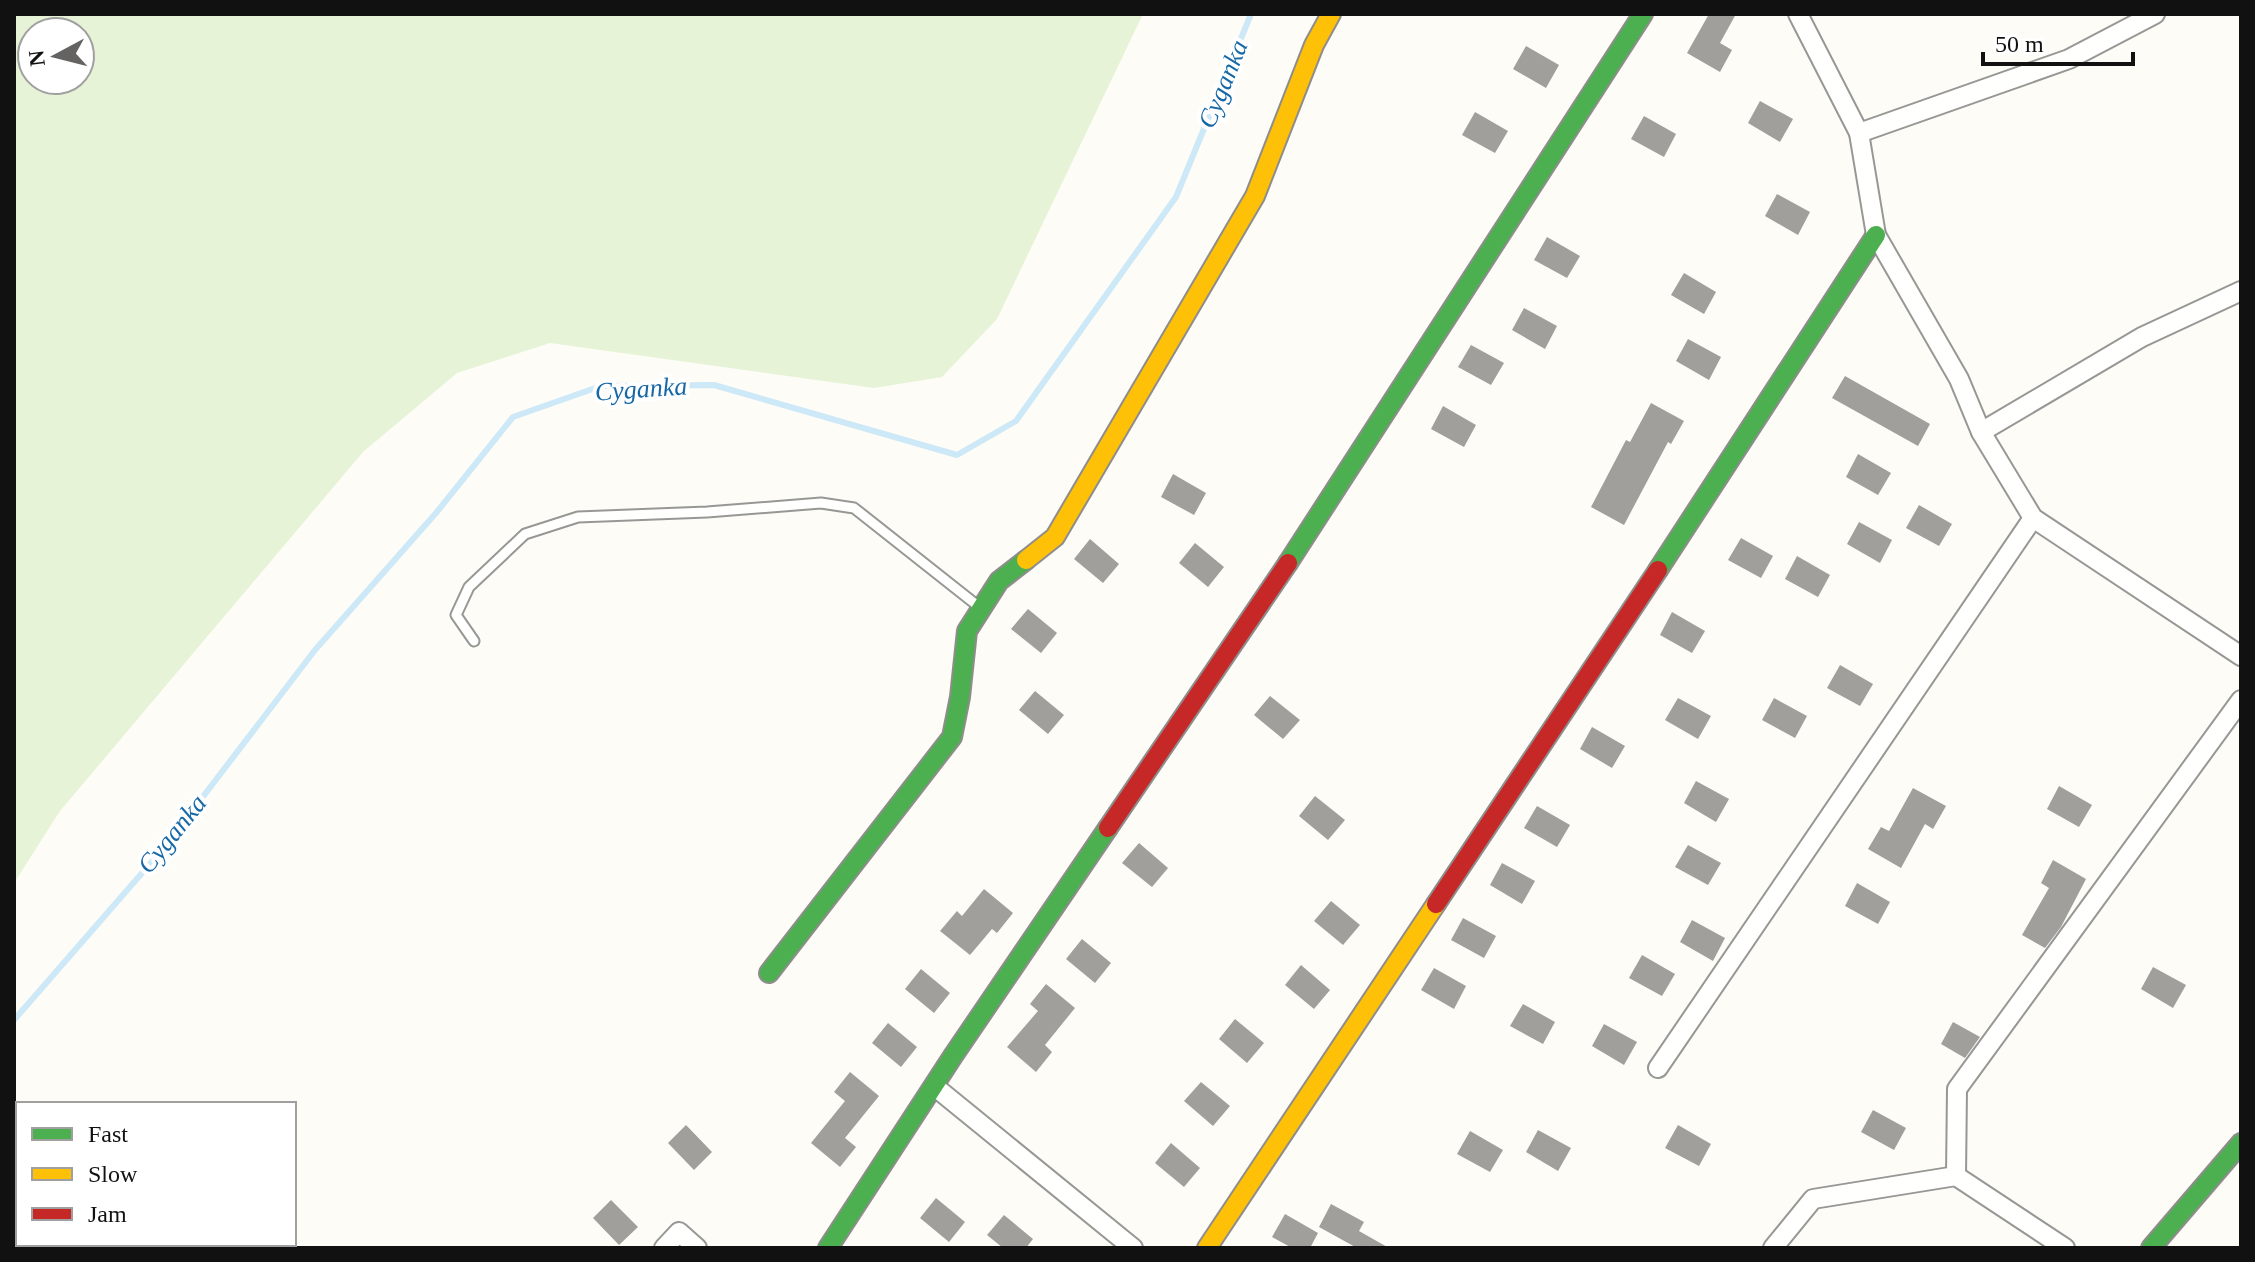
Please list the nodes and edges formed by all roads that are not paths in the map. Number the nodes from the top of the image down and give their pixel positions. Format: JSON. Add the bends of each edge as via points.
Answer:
{"nodes":[{"id":1,"x":1331,"y":14,"type":"edge"},
{"id":2,"x":1643,"y":14,"type":"edge"},
{"id":3,"x":1798,"y":14,"type":"edge"},
{"id":4,"x":2155,"y":14,"type":"edge"},
{"id":5,"x":1859,"y":133,"type":"junction"},
{"id":6,"x":1876,"y":235,"type":"junction"},
{"id":7,"x":2241,"y":291,"type":"edge"},
{"id":8,"x":1981,"y":432,"type":"junction"},
{"id":9,"x":2033,"y":518,"type":"junction"},
{"id":10,"x":981,"y":608,"type":"junction"},
{"id":11,"x":474,"y":641,"type":"dead end"},
{"id":12,"x":2241,"y":656,"type":"edge"},
{"id":13,"x":2241,"y":700,"type":"edge"},
{"id":14,"x":769,"y":973,"type":"dead end"},
{"id":15,"x":1658,"y":1068,"type":"dead end"},
{"id":16,"x":934,"y":1086,"type":"junction"},
{"id":17,"x":2241,"y":1143,"type":"edge"},
{"id":18,"x":1956,"y":1176,"type":"junction"},
{"id":19,"x":664,"y":1248,"type":"edge"},
{"id":20,"x":697,"y":1248,"type":"edge"},
{"id":21,"x":828,"y":1248,"type":"edge"},
{"id":22,"x":1133,"y":1248,"type":"edge"},
{"id":23,"x":1207,"y":1248,"type":"edge"},
{"id":24,"x":1773,"y":1248,"type":"edge"},
{"id":25,"x":2065,"y":1248,"type":"edge"},
{"id":26,"x":2151,"y":1248,"type":"edge"}],
"edges":[{"from":1,"to":10,"type":"street","via":[[1255,196],[1055,537],[999,581]]},
{"from":2,"to":16,"type":"street","via":[[1273,586]]},
{"from":3,"to":5,"type":"street"},
{"from":4,"to":5,"type":"street","via":[[2069,59]]},
{"from":5,"to":6,"type":"street"},
{"from":6,"to":8,"type":"street","via":[[1959,379]]},
{"from":6,"to":23,"type":"street"},
{"from":7,"to":8,"type":"street","via":[[2142,337]]},
{"from":8,"to":9,"type":"street"},
{"from":9,"to":12,"type":"street"},
{"from":9,"to":15,"type":"street"},
{"from":10,"to":11,"type":"lane","via":[[854,508],[821,503],[578,517],[525,534],[469,587],[456,615]]},
{"from":10,"to":14,"type":"street","via":[[967,631],[952,737]]},
{"from":13,"to":18,"type":"street","via":[[1957,1089]]},
{"from":16,"to":21,"type":"street"},
{"from":16,"to":22,"type":"street"},
{"from":17,"to":26,"type":"street"},
{"from":18,"to":24,"type":"street","via":[[1813,1199]]},
{"from":18,"to":25,"type":"street"},
{"from":19,"to":20,"type":"street","via":[[679,1232]]}]}
